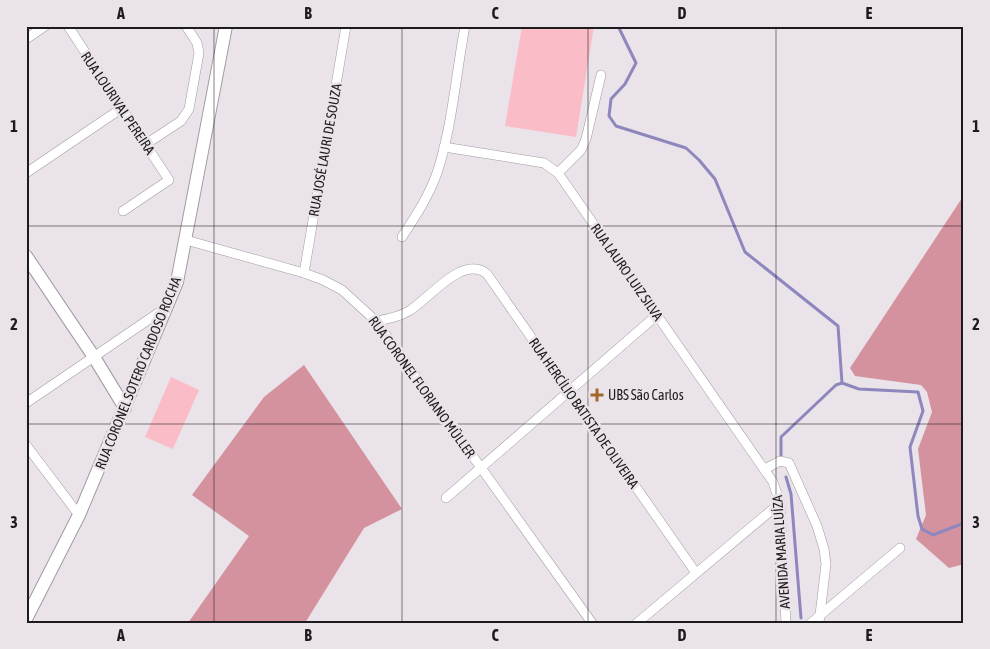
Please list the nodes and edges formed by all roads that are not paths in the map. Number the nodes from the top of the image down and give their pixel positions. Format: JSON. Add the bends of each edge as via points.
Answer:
{"nodes":[{"id":1,"x":45,"y":26,"type":"edge"},
{"id":2,"x":68,"y":26,"type":"edge"},
{"id":3,"x":186,"y":26,"type":"edge"},
{"id":4,"x":226,"y":26,"type":"edge"},
{"id":5,"x":346,"y":26,"type":"edge"},
{"id":6,"x":465,"y":26,"type":"edge"},
{"id":7,"x":26,"y":39,"type":"edge"},
{"id":8,"x":601,"y":75,"type":"dead end"},
{"id":9,"x":122,"y":108,"type":"junction"},
{"id":10,"x":146,"y":144,"type":"junction"},
{"id":11,"x":444,"y":148,"type":"junction"},
{"id":12,"x":26,"y":173,"type":"edge"},
{"id":13,"x":558,"y":173,"type":"junction"},
{"id":14,"x":123,"y":210,"type":"dead end"},
{"id":15,"x":402,"y":237,"type":"dead end"},
{"id":16,"x":186,"y":240,"type":"junction"},
{"id":17,"x":26,"y":256,"type":"edge"},
{"id":18,"x":304,"y":273,"type":"junction"},
{"id":19,"x":169,"y":306,"type":"junction"},
{"id":20,"x":657,"y":315,"type":"junction"},
{"id":21,"x":376,"y":321,"type":"junction"},
{"id":22,"x":94,"y":357,"type":"junction"},
{"id":23,"x":569,"y":391,"type":"junction"},
{"id":24,"x":26,"y":403,"type":"edge"},
{"id":25,"x":125,"y":408,"type":"junction"},
{"id":26,"x":26,"y":445,"type":"edge"},
{"id":27,"x":481,"y":468,"type":"junction"},
{"id":28,"x":764,"y":469,"type":"junction"},
{"id":29,"x":446,"y":498,"type":"dead end"},
{"id":30,"x":780,"y":504,"type":"junction"},
{"id":31,"x":79,"y":515,"type":"junction"},
{"id":32,"x":900,"y":548,"type":"dead end"},
{"id":33,"x":696,"y":573,"type":"junction"},
{"id":34,"x":28,"y":612,"type":"edge"},
{"id":35,"x":819,"y":619,"type":"edge"},
{"id":36,"x":592,"y":623,"type":"edge"},
{"id":37,"x":637,"y":623,"type":"edge"},
{"id":38,"x":786,"y":623,"type":"edge"},
{"id":39,"x":811,"y":623,"type":"edge"}],
"edges":[{"from":1,"to":7,"type":"street"},
{"from":2,"to":9,"type":"street","name":"RUA LOURIVAL PEREIRA"},
{"from":3,"to":10,"type":"street","via":[[197,43],[199,53],[189,109],[181,122]]},
{"from":4,"to":16,"type":"street","name":"RUA CORONEL SOTERO CARDOSO ROCHA"},
{"from":5,"to":18,"type":"street","name":"RUA JOSÉ LAURI DE SOUZA"},
{"from":6,"to":11,"type":"street"},
{"from":8,"to":13,"type":"street","via":[[586,139],[581,150]]},
{"from":9,"to":10,"type":"street","name":"RUA LOURIVAL PEREIRA"},
{"from":9,"to":12,"type":"street"},
{"from":10,"to":14,"type":"street","name":"RUA LOURIVAL PEREIRA","via":[[169,180]]},
{"from":11,"to":13,"type":"street","name":"RUA LAURO LUIZ SILVA","via":[[544,163]]},
{"from":11,"to":15,"type":"street","via":[[428,193]]},
{"from":13,"to":20,"type":"street","name":"RUA LAURO LUIZ SILVA"},
{"from":16,"to":18,"type":"street","name":"RUA CORONEL FLORIANO MÜLLER"},
{"from":16,"to":19,"type":"street","name":"RUA CORONEL SOTERO CARDOSO ROCHA"},
{"from":17,"to":22,"type":"street"},
{"from":18,"to":21,"type":"street","name":"RUA CORONEL FLORIANO MÜLLER","via":[[342,290]]},
{"from":19,"to":22,"type":"street"},
{"from":19,"to":25,"type":"street","name":"RUA CORONEL SOTERO CARDOSO ROCHA"},
{"from":20,"to":23,"type":"street"},
{"from":20,"to":28,"type":"street","name":"RUA LAURO LUIZ SILVA"},
{"from":21,"to":23,"type":"street","name":"RUA HERCÍLIO BATISTA DE OLIVEIRA","via":[[410,310],[465,270],[472,267],[480,269],[487,274]]},
{"from":21,"to":27,"type":"street","name":"RUA CORONEL FLORIANO MÜLLER"},
{"from":22,"to":24,"type":"street"},
{"from":22,"to":25,"type":"street"},
{"from":23,"to":27,"type":"street"},
{"from":23,"to":33,"type":"street","name":"RUA HERCÍLIO BATISTA DE OLIVEIRA"},
{"from":25,"to":31,"type":"street","name":"RUA CORONEL SOTERO CARDOSO ROCHA"},
{"from":26,"to":31,"type":"street"},
{"from":27,"to":29,"type":"street"},
{"from":27,"to":36,"type":"street","name":"RUA CORONEL FLORIANO MÜLLER"},
{"from":28,"to":30,"type":"street","name":"AVENIDA MARIA LUÍZA"},
{"from":28,"to":35,"type":"street","name":"AVENIDA MARIA LUÍZA","via":[[780,461],[789,463],[817,526],[826,564]]},
{"from":30,"to":33,"type":"street"},
{"from":30,"to":38,"type":"street","name":"AVENIDA MARIA LUÍZA"},
{"from":31,"to":34,"type":"street","name":"RUA CORONEL SOTERO CARDOSO ROCHA"},
{"from":32,"to":35,"type":"street"},
{"from":33,"to":37,"type":"street"},
{"from":35,"to":39,"type":"street"}]}
